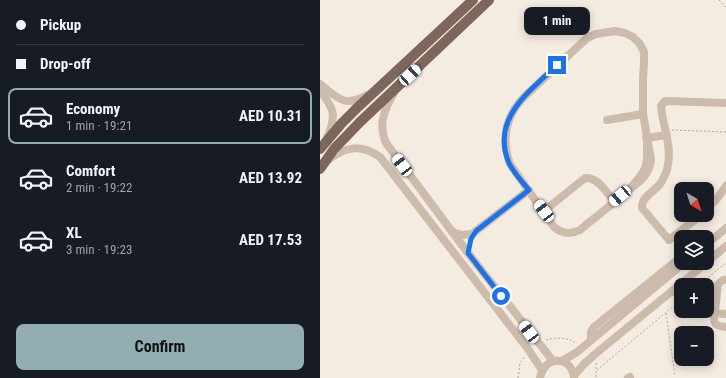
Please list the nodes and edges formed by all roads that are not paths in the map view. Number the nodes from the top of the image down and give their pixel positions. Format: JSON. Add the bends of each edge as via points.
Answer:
{"nodes":[{"id":1,"x":473,"y":0,"type":"edge"},
{"id":2,"x":489,"y":0,"type":"edge"},
{"id":3,"x":320,"y":84,"type":"edge"},
{"id":4,"x":398,"y":86,"type":"junction"},
{"id":5,"x":320,"y":90,"type":"edge"},
{"id":6,"x":376,"y":90,"type":"junction"},
{"id":7,"x":726,"y":103,"type":"edge"},
{"id":8,"x":643,"y":114,"type":"junction"},
{"id":9,"x":607,"y":120,"type":"dead end"},
{"id":10,"x":666,"y":132,"type":"junction"},
{"id":11,"x":647,"y":140,"type":"junction"},
{"id":12,"x":322,"y":145,"type":"edge"},
{"id":13,"x":322,"y":166,"type":"edge"},
{"id":14,"x":726,"y":186,"type":"edge"},
{"id":15,"x":529,"y":190,"type":"junction"},
{"id":16,"x":614,"y":201,"type":"junction"},
{"id":17,"x":714,"y":202,"type":"edge"},
{"id":18,"x":546,"y":213,"type":"junction"},
{"id":19,"x":693,"y":222,"type":"edge"},
{"id":20,"x":726,"y":228,"type":"edge"},
{"id":21,"x":683,"y":230,"type":"edge"},
{"id":22,"x":476,"y":231,"type":"junction"},
{"id":23,"x":452,"y":232,"type":"junction"},
{"id":24,"x":714,"y":237,"type":"edge"},
{"id":25,"x":674,"y":238,"type":"edge"},
{"id":26,"x":726,"y":247,"type":"edge"},
{"id":27,"x":468,"y":253,"type":"junction"},
{"id":28,"x":714,"y":257,"type":"edge"},
{"id":29,"x":674,"y":265,"type":"edge"},
{"id":30,"x":698,"y":270,"type":"edge"},
{"id":31,"x":726,"y":280,"type":"edge"},
{"id":32,"x":671,"y":292,"type":"junction"},
{"id":33,"x":674,"y":292,"type":"edge"},
{"id":34,"x":716,"y":296,"type":"joint"},
{"id":35,"x":714,"y":313,"type":"joint"},
{"id":36,"x":726,"y":314,"type":"edge"},
{"id":37,"x":714,"y":318,"type":"edge"},
{"id":38,"x":726,"y":327,"type":"edge"},
{"id":39,"x":553,"y":361,"type":"junction"},
{"id":40,"x":562,"y":361,"type":"junction"},
{"id":41,"x":541,"y":374,"type":"edge"},
{"id":42,"x":574,"y":377,"type":"edge"}],
"edges":[{"from":1,"to":6,"type":"main road"},
{"from":2,"to":4,"type":"main road"},
{"from":3,"to":6,"type":"street","via":[[339,99],[353,102]]},
{"from":4,"to":13,"type":"main road","via":[[346,136]]},
{"from":4,"to":23,"type":"street","via":[[383,114],[383,136],[389,149]]},
{"from":5,"to":12,"type":"street","via":[[333,112],[332,124]]},
{"from":6,"to":12,"type":"main road"},
{"from":7,"to":10,"type":"street","via":[[665,101],[661,106]]},
{"from":8,"to":9,"type":"street"},
{"from":8,"to":11,"type":"street"},
{"from":8,"to":15,"type":"street","via":[[644,52],[640,44],[634,37],[615,31],[587,38],[524,97],[507,124],[506,154],[510,164]]},
{"from":10,"to":11,"type":"street"},
{"from":10,"to":25,"type":"street","via":[[669,152],[666,172],[660,184],[641,204],[668,240]]},
{"from":11,"to":16,"type":"street","via":[[651,154],[648,171],[642,180]]},
{"from":13,"to":41,"type":"street","via":[[348,149],[365,149],[380,157],[528,348]]},
{"from":14,"to":17,"type":"street"},
{"from":15,"to":18,"type":"street"},
{"from":15,"to":22,"type":"street"},
{"from":16,"to":18,"type":"street","via":[[574,233],[563,233],[554,227]]},
{"from":16,"to":18,"type":"street","via":[[596,180],[585,178]]},
{"from":19,"to":21,"type":"street"},
{"from":20,"to":24,"type":"street"},
{"from":22,"to":23,"type":"street","via":[[467,235]]},
{"from":22,"to":27,"type":"street"},
{"from":23,"to":27,"type":"street"},
{"from":26,"to":28,"type":"street"},
{"from":27,"to":39,"type":"street"},
{"from":29,"to":40,"type":"street","via":[[583,347]]},
{"from":30,"to":32,"type":"street"},
{"from":31,"to":34,"type":"street","via":[[718,284]]},
{"from":32,"to":33,"type":"street"},
{"from":32,"to":42,"type":"street","via":[[594,355]]},
{"from":34,"to":35,"type":"street"},
{"from":35,"to":36,"type":"street"},
{"from":37,"to":38,"type":"street","via":[[715,324]]},
{"from":39,"to":40,"type":"street"},
{"from":39,"to":41,"type":"street","via":[[548,363]]},
{"from":40,"to":42,"type":"street","via":[[570,367]]}]}
